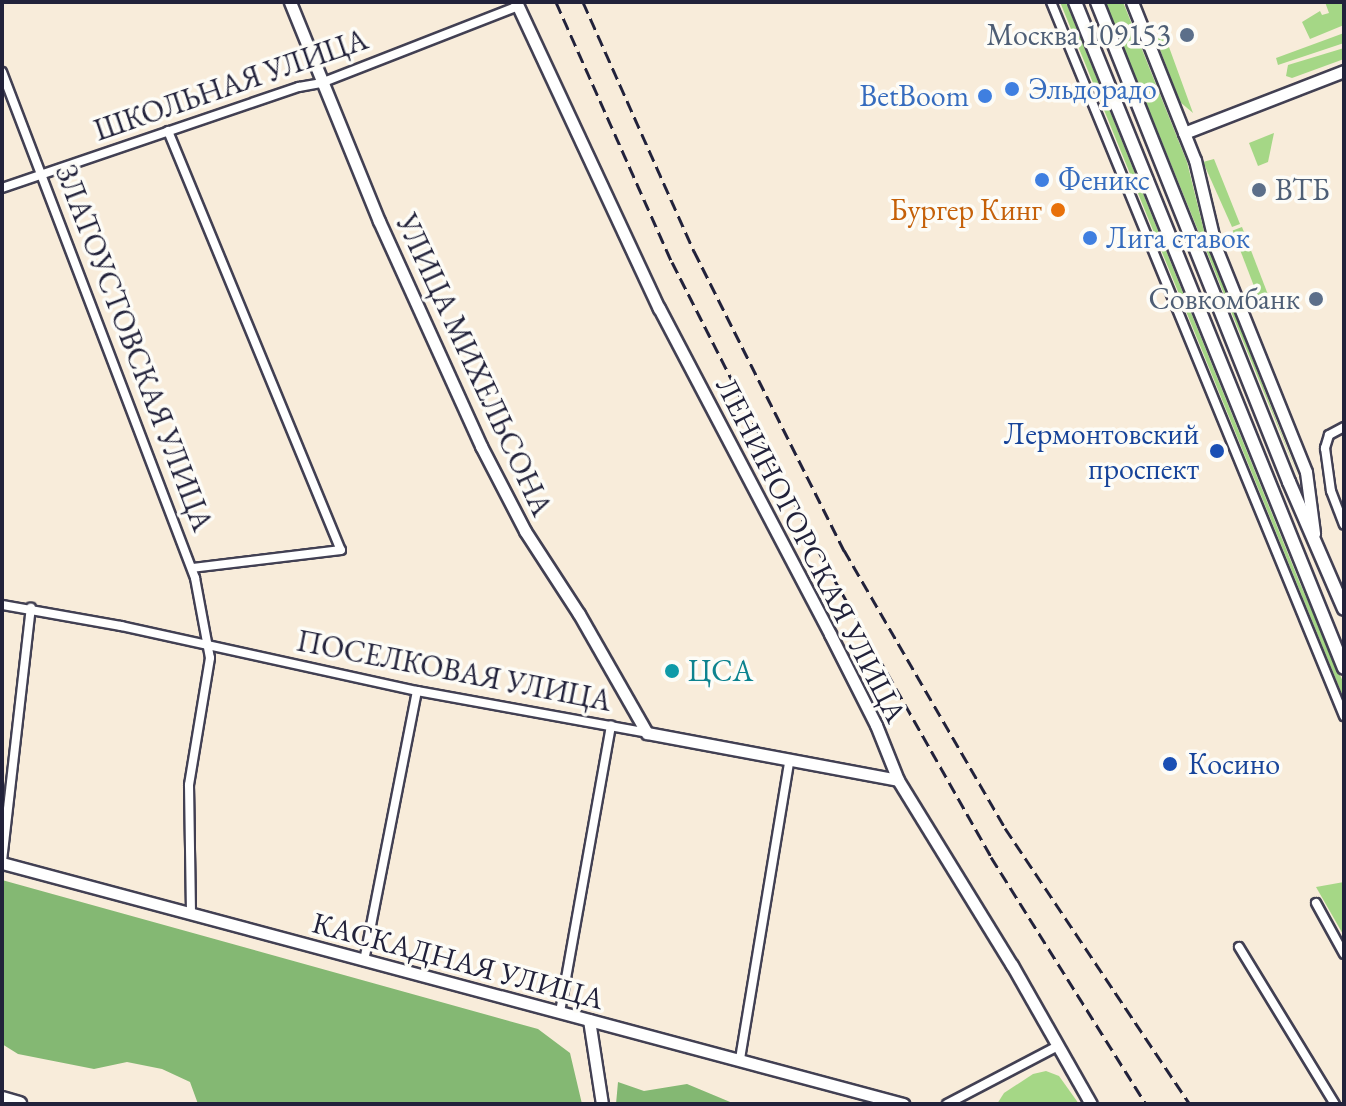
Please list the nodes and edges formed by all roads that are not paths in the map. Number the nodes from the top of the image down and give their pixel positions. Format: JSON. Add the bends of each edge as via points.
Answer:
{"nodes":[{"id":1,"x":290,"y":2,"type":"edge"},
{"id":2,"x":1051,"y":2,"type":"edge"},
{"id":3,"x":1075,"y":2,"type":"edge"},
{"id":4,"x":1097,"y":2,"type":"edge"},
{"id":5,"x":1132,"y":2,"type":"edge"},
{"id":6,"x":517,"y":4,"type":"edge"},
{"id":7,"x":1344,"y":71,"type":"edge"},
{"id":8,"x":2,"y":72,"type":"edge"},
{"id":9,"x":321,"y":83,"type":"junction"},
{"id":10,"x":168,"y":131,"type":"junction"},
{"id":11,"x":1184,"y":133,"type":"junction"},
{"id":12,"x":40,"y":176,"type":"junction"},
{"id":13,"x":2,"y":188,"type":"edge"},
{"id":14,"x":1344,"y":427,"type":"edge"},
{"id":15,"x":1344,"y":525,"type":"edge"},
{"id":16,"x":1315,"y":539,"type":"junction"},
{"id":17,"x":193,"y":568,"type":"junction"},
{"id":18,"x":2,"y":605,"type":"edge"},
{"id":19,"x":31,"y":608,"type":"junction"},
{"id":20,"x":1344,"y":609,"type":"edge"},
{"id":21,"x":209,"y":645,"type":"junction"},
{"id":22,"x":1344,"y":668,"type":"edge"},
{"id":23,"x":417,"y":691,"type":"junction"},
{"id":24,"x":1344,"y":716,"type":"edge"},
{"id":25,"x":611,"y":726,"type":"junction"},
{"id":26,"x":647,"y":733,"type":"junction"},
{"id":27,"x":789,"y":762,"type":"junction"},
{"id":28,"x":898,"y":780,"type":"junction"},
{"id":29,"x":2,"y":862,"type":"edge"},
{"id":30,"x":1316,"y":903,"type":"dead end"},
{"id":31,"x":191,"y":914,"type":"junction"},
{"id":32,"x":1239,"y":947,"type":"dead end"},
{"id":33,"x":1344,"y":954,"type":"edge"},
{"id":34,"x":364,"y":961,"type":"junction"},
{"id":35,"x":560,"y":1012,"type":"junction"},
{"id":36,"x":589,"y":1020,"type":"junction"},
{"id":37,"x":1056,"y":1047,"type":"junction"},
{"id":38,"x":740,"y":1059,"type":"junction"},
{"id":39,"x":2,"y":1099,"type":"edge"},
{"id":40,"x":19,"y":1104,"type":"edge"},
{"id":41,"x":602,"y":1104,"type":"edge"},
{"id":42,"x":903,"y":1104,"type":"edge"},
{"id":43,"x":947,"y":1104,"type":"edge"},
{"id":44,"x":1091,"y":1104,"type":"edge"},
{"id":45,"x":1335,"y":1104,"type":"edge"}],
"edges":[{"from":1,"to":9,"type":"street","name":"УЛИЦА МИХЕЛЬСОНА"},
{"from":2,"to":24,"type":"street"},
{"from":3,"to":22,"type":"main road"},
{"from":4,"to":16,"type":"main road"},
{"from":5,"to":11,"type":"street"},
{"from":6,"to":9,"type":"street","name":"ШКОЛЬНАЯ УЛИЦА"},
{"from":6,"to":28,"type":"street","name":"ЛЕНИНОГОРСКАЯ УЛИЦА","via":[[659,308],[876,725]]},
{"from":7,"to":11,"type":"street"},
{"from":8,"to":12,"type":"street","name":"ЗЛАТОУСТОВСКАЯ УЛИЦА"},
{"from":9,"to":10,"type":"street","name":"ШКОЛЬНАЯ УЛИЦА"},
{"from":9,"to":26,"type":"street","name":"УЛИЦА МИХЕЛЬСОНА","via":[[481,446],[525,531]]},
{"from":10,"to":12,"type":"street","name":"ШКОЛЬНАЯ УЛИЦА"},
{"from":10,"to":17,"type":"street","via":[[341,550]]},
{"from":11,"to":16,"type":"street","via":[[1216,248],[1306,472]]},
{"from":12,"to":13,"type":"street","name":"ШКОЛЬНАЯ УЛИЦА"},
{"from":12,"to":17,"type":"street","name":"ЗЛАТОУСТОВСКАЯ УЛИЦА"},
{"from":14,"to":15,"type":"street","via":[[1329,435],[1325,448],[1331,491]]},
{"from":16,"to":20,"type":"main road"},
{"from":17,"to":21,"type":"street","name":"ЗЛАТОУСТОВСКАЯ УЛИЦА"},
{"from":18,"to":19,"type":"street","name":"ПОСЕЛКОВАЯ УЛИЦА"},
{"from":19,"to":21,"type":"street","name":"ПОСЕЛКОВАЯ УЛИЦА"},
{"from":19,"to":29,"type":"street"},
{"from":21,"to":23,"type":"street","name":"ПОСЕЛКОВАЯ УЛИЦА"},
{"from":21,"to":31,"type":"street","name":"ЗЛАТОУСТОВСКАЯ УЛИЦА","via":[[210,672],[189,785]]},
{"from":23,"to":25,"type":"street","name":"ПОСЕЛКОВАЯ УЛИЦА"},
{"from":23,"to":34,"type":"street"},
{"from":25,"to":26,"type":"street","name":"ПОСЕЛКОВАЯ УЛИЦА"},
{"from":25,"to":35,"type":"street"},
{"from":26,"to":27,"type":"street","name":"ПОСЕЛКОВАЯ УЛИЦА"},
{"from":27,"to":28,"type":"street","name":"ПОСЕЛКОВАЯ УЛИЦА"},
{"from":27,"to":38,"type":"street"},
{"from":28,"to":37,"type":"street","name":"ЛЕНИНОГОРСКАЯ УЛИЦА"},
{"from":29,"to":31,"type":"street","name":"КАСКАДНАЯ УЛИЦА"},
{"from":30,"to":33,"type":"street"},
{"from":31,"to":34,"type":"street","name":"КАСКАДНАЯ УЛИЦА"},
{"from":32,"to":45,"type":"street"},
{"from":34,"to":35,"type":"street","name":"КАСКАДНАЯ УЛИЦА"},
{"from":35,"to":36,"type":"street","name":"КАСКАДНАЯ УЛИЦА"},
{"from":36,"to":38,"type":"street","name":"КАСКАДНАЯ УЛИЦА"},
{"from":36,"to":41,"type":"street"},
{"from":37,"to":43,"type":"street"},
{"from":37,"to":44,"type":"street","name":"ЛЕНИНОГОРСКАЯ УЛИЦА"},
{"from":38,"to":42,"type":"street","name":"КАСКАДНАЯ УЛИЦА"},
{"from":39,"to":40,"type":"highway"}]}
